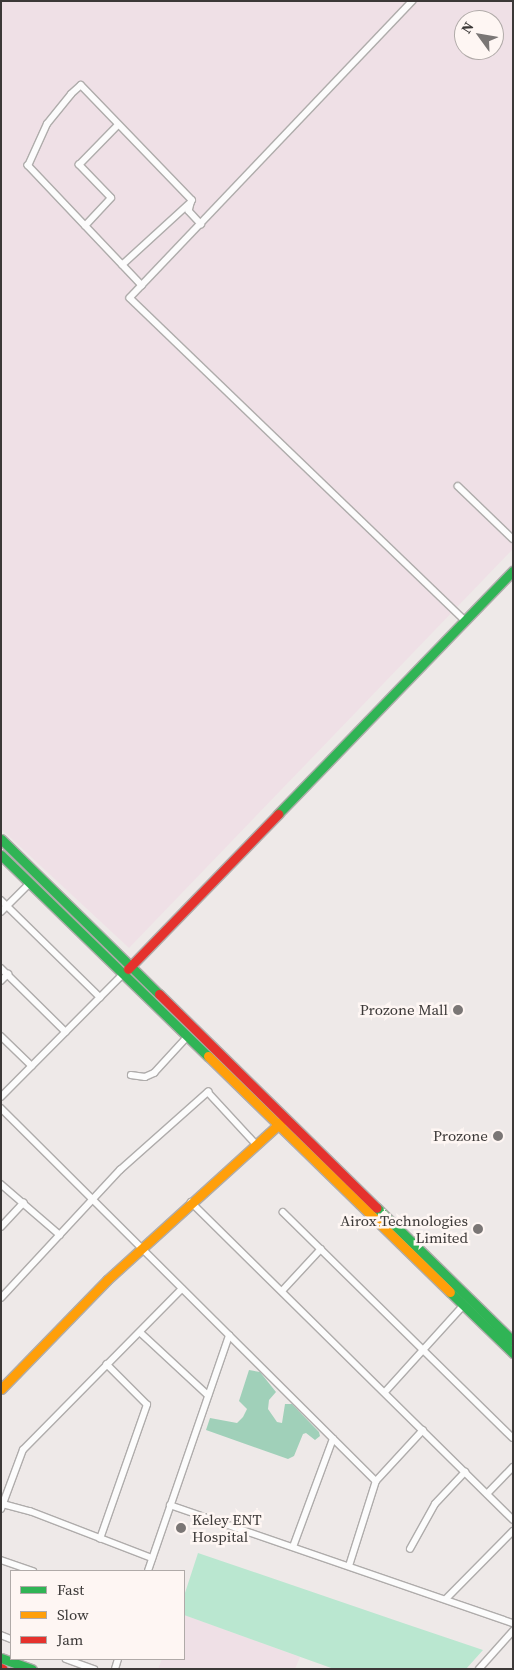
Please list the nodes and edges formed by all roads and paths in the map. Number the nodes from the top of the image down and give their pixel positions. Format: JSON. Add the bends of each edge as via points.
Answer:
{"nodes":[{"id":1,"x":413,"y":1,"type":"edge"},
{"id":2,"x":118,"y":126,"type":"junction"},
{"id":3,"x":192,"y":200,"type":"junction"},
{"id":4,"x":201,"y":224,"type":"junction"},
{"id":5,"x":85,"y":226,"type":"junction"},
{"id":6,"x":122,"y":265,"type":"junction"},
{"id":7,"x":142,"y":286,"type":"junction"},
{"id":8,"x":458,"y":486,"type":"dead end"},
{"id":9,"x":513,"y":539,"type":"edge"},
{"id":10,"x":513,"y":571,"type":"edge"},
{"id":11,"x":465,"y":620,"type":"junction"},
{"id":12,"x":1,"y":839,"type":"edge"},
{"id":13,"x":1,"y":855,"type":"edge"},
{"id":14,"x":30,"y":883,"type":"junction"},
{"id":15,"x":1,"y":900,"type":"edge"},
{"id":16,"x":7,"y":906,"type":"junction"},
{"id":17,"x":1,"y":912,"type":"edge"},
{"id":18,"x":132,"y":965,"type":"junction"},
{"id":19,"x":1,"y":968,"type":"edge"},
{"id":20,"x":8,"y":974,"type":"junction"},
{"id":21,"x":123,"y":974,"type":"junction"},
{"id":22,"x":1,"y":981,"type":"edge"},
{"id":23,"x":100,"y":997,"type":"junction"},
{"id":24,"x":66,"y":1032,"type":"junction"},
{"id":25,"x":1,"y":1036,"type":"edge"},
{"id":26,"x":188,"y":1036,"type":"junction"},
{"id":27,"x":32,"y":1066,"type":"junction"},
{"id":28,"x":130,"y":1075,"type":"dead end"},
{"id":29,"x":1,"y":1097,"type":"edge"},
{"id":30,"x":1,"y":1108,"type":"edge"},
{"id":31,"x":283,"y":1114,"type":"junction"},
{"id":32,"x":276,"y":1122,"type":"junction"},
{"id":33,"x":256,"y":1144,"type":"junction"},
{"id":34,"x":1,"y":1184,"type":"edge"},
{"id":35,"x":94,"y":1199,"type":"junction"},
{"id":36,"x":191,"y":1202,"type":"junction"},
{"id":37,"x":23,"y":1203,"type":"junction"},
{"id":38,"x":282,"y":1212,"type":"dead end"},
{"id":39,"x":1,"y":1227,"type":"edge"},
{"id":40,"x":60,"y":1235,"type":"junction"},
{"id":41,"x":142,"y":1247,"type":"junction"},
{"id":42,"x":321,"y":1250,"type":"junction"},
{"id":43,"x":182,"y":1289,"type":"junction"},
{"id":44,"x":282,"y":1291,"type":"junction"},
{"id":45,"x":1,"y":1298,"type":"edge"},
{"id":46,"x":464,"y":1305,"type":"junction"},
{"id":47,"x":140,"y":1332,"type":"junction"},
{"id":48,"x":229,"y":1336,"type":"junction"},
{"id":49,"x":513,"y":1341,"type":"edge"},
{"id":50,"x":422,"y":1348,"type":"junction"},
{"id":51,"x":513,"y":1353,"type":"edge"},
{"id":52,"x":107,"y":1365,"type":"junction"},
{"id":53,"x":2,"y":1386,"type":"edge"},
{"id":54,"x":385,"y":1392,"type":"junction"},
{"id":55,"x":208,"y":1395,"type":"junction"},
{"id":56,"x":423,"y":1430,"type":"junction"},
{"id":57,"x":513,"y":1438,"type":"edge"},
{"id":58,"x":333,"y":1439,"type":"junction"},
{"id":59,"x":513,"y":1467,"type":"edge"},
{"id":60,"x":465,"y":1472,"type":"junction"},
{"id":61,"x":376,"y":1481,"type":"junction"},
{"id":62,"x":487,"y":1494,"type":"junction"},
{"id":63,"x":170,"y":1505,"type":"junction"},
{"id":64,"x":2,"y":1507,"type":"edge"},
{"id":65,"x":513,"y":1519,"type":"edge"},
{"id":66,"x":513,"y":1531,"type":"edge"},
{"id":67,"x":100,"y":1539,"type":"junction"},
{"id":68,"x":293,"y":1547,"type":"junction"},
{"id":69,"x":410,"y":1549,"type":"dead end"},
{"id":70,"x":152,"y":1558,"type":"junction"},
{"id":71,"x":1,"y":1560,"type":"edge"},
{"id":72,"x":349,"y":1566,"type":"junction"},
{"id":73,"x":30,"y":1570,"type":"edge"},
{"id":74,"x":148,"y":1570,"type":"edge"},
{"id":75,"x":446,"y":1599,"type":"junction"},
{"id":76,"x":513,"y":1623,"type":"edge"},
{"id":77,"x":512,"y":1634,"type":"edge"},
{"id":78,"x":1,"y":1658,"type":"edge"},
{"id":79,"x":69,"y":1660,"type":"edge"},
{"id":80,"x":32,"y":1669,"type":"edge"},
{"id":81,"x":94,"y":1669,"type":"edge"},
{"id":82,"x":479,"y":1669,"type":"edge"}],
"edges":[{"from":1,"to":4,"type":"street"},
{"from":2,"to":3,"type":"street"},
{"from":2,"to":5,"type":"street","via":[[79,165],[111,198]]},
{"from":2,"to":5,"type":"street","via":[[81,85],[50,119],[28,163],[29,169]]},
{"from":3,"to":4,"type":"street","via":[[189,211]]},
{"from":3,"to":6,"type":"street"},
{"from":4,"to":7,"type":"street"},
{"from":5,"to":6,"type":"street"},
{"from":6,"to":7,"type":"street"},
{"from":7,"to":11,"type":"street","via":[[130,298]]},
{"from":8,"to":9,"type":"street"},
{"from":10,"to":11,"type":"main road"},
{"from":11,"to":18,"type":"main road"},
{"from":12,"to":18,"type":"main road"},
{"from":13,"to":14,"type":"main road"},
{"from":14,"to":16,"type":"street"},
{"from":14,"to":21,"type":"main road"},
{"from":15,"to":16,"type":"street"},
{"from":16,"to":17,"type":"street"},
{"from":16,"to":23,"type":"street"},
{"from":18,"to":21,"type":"main road"},
{"from":18,"to":31,"type":"main road"},
{"from":19,"to":20,"type":"street"},
{"from":20,"to":22,"type":"street"},
{"from":20,"to":24,"type":"street"},
{"from":21,"to":23,"type":"street"},
{"from":21,"to":26,"type":"main road"},
{"from":23,"to":24,"type":"street"},
{"from":24,"to":27,"type":"street"},
{"from":25,"to":27,"type":"street"},
{"from":26,"to":28,"type":"street","via":[[151,1075]]},
{"from":26,"to":32,"type":"main road"},
{"from":27,"to":29,"type":"street"},
{"from":30,"to":35,"type":"street"},
{"from":31,"to":32,"type":"main road"},
{"from":31,"to":49,"type":"main road"},
{"from":32,"to":33,"type":"main road"},
{"from":32,"to":46,"type":"main road"},
{"from":33,"to":35,"type":"street","via":[[208,1092],[120,1170]]},
{"from":33,"to":36,"type":"main road"},
{"from":34,"to":37,"type":"street"},
{"from":35,"to":40,"type":"street"},
{"from":35,"to":41,"type":"street"},
{"from":36,"to":41,"type":"main road"},
{"from":36,"to":44,"type":"street"},
{"from":37,"to":39,"type":"street"},
{"from":37,"to":40,"type":"street"},
{"from":38,"to":42,"type":"street"},
{"from":40,"to":45,"type":"street"},
{"from":41,"to":43,"type":"street"},
{"from":41,"to":53,"type":"main road"},
{"from":42,"to":44,"type":"street"},
{"from":42,"to":50,"type":"street"},
{"from":43,"to":47,"type":"street"},
{"from":43,"to":48,"type":"street"},
{"from":44,"to":54,"type":"street"},
{"from":46,"to":50,"type":"street"},
{"from":46,"to":51,"type":"main road"},
{"from":47,"to":52,"type":"street"},
{"from":47,"to":55,"type":"street"},
{"from":48,"to":55,"type":"street"},
{"from":48,"to":58,"type":"street"},
{"from":50,"to":54,"type":"street"},
{"from":50,"to":57,"type":"street"},
{"from":52,"to":64,"type":"street","via":[[23,1450]]},
{"from":52,"to":67,"type":"street","via":[[147,1405]]},
{"from":54,"to":56,"type":"street"},
{"from":55,"to":63,"type":"street"},
{"from":56,"to":60,"type":"street"},
{"from":56,"to":61,"type":"street"},
{"from":58,"to":61,"type":"street"},
{"from":58,"to":68,"type":"street"},
{"from":59,"to":62,"type":"street"},
{"from":60,"to":62,"type":"street"},
{"from":60,"to":69,"type":"street","via":[[435,1504]]},
{"from":61,"to":72,"type":"street"},
{"from":62,"to":65,"type":"street"},
{"from":63,"to":68,"type":"street"},
{"from":63,"to":70,"type":"street"},
{"from":64,"to":67,"type":"street","via":[[30,1510]]},
{"from":66,"to":75,"type":"street"},
{"from":67,"to":70,"type":"street"},
{"from":68,"to":72,"type":"street"},
{"from":70,"to":74,"type":"street"},
{"from":71,"to":73,"type":"street"},
{"from":72,"to":75,"type":"street"},
{"from":75,"to":76,"type":"street"},
{"from":77,"to":82,"type":"street"},
{"from":78,"to":80,"type":"main road"},
{"from":79,"to":81,"type":"street"}]}
